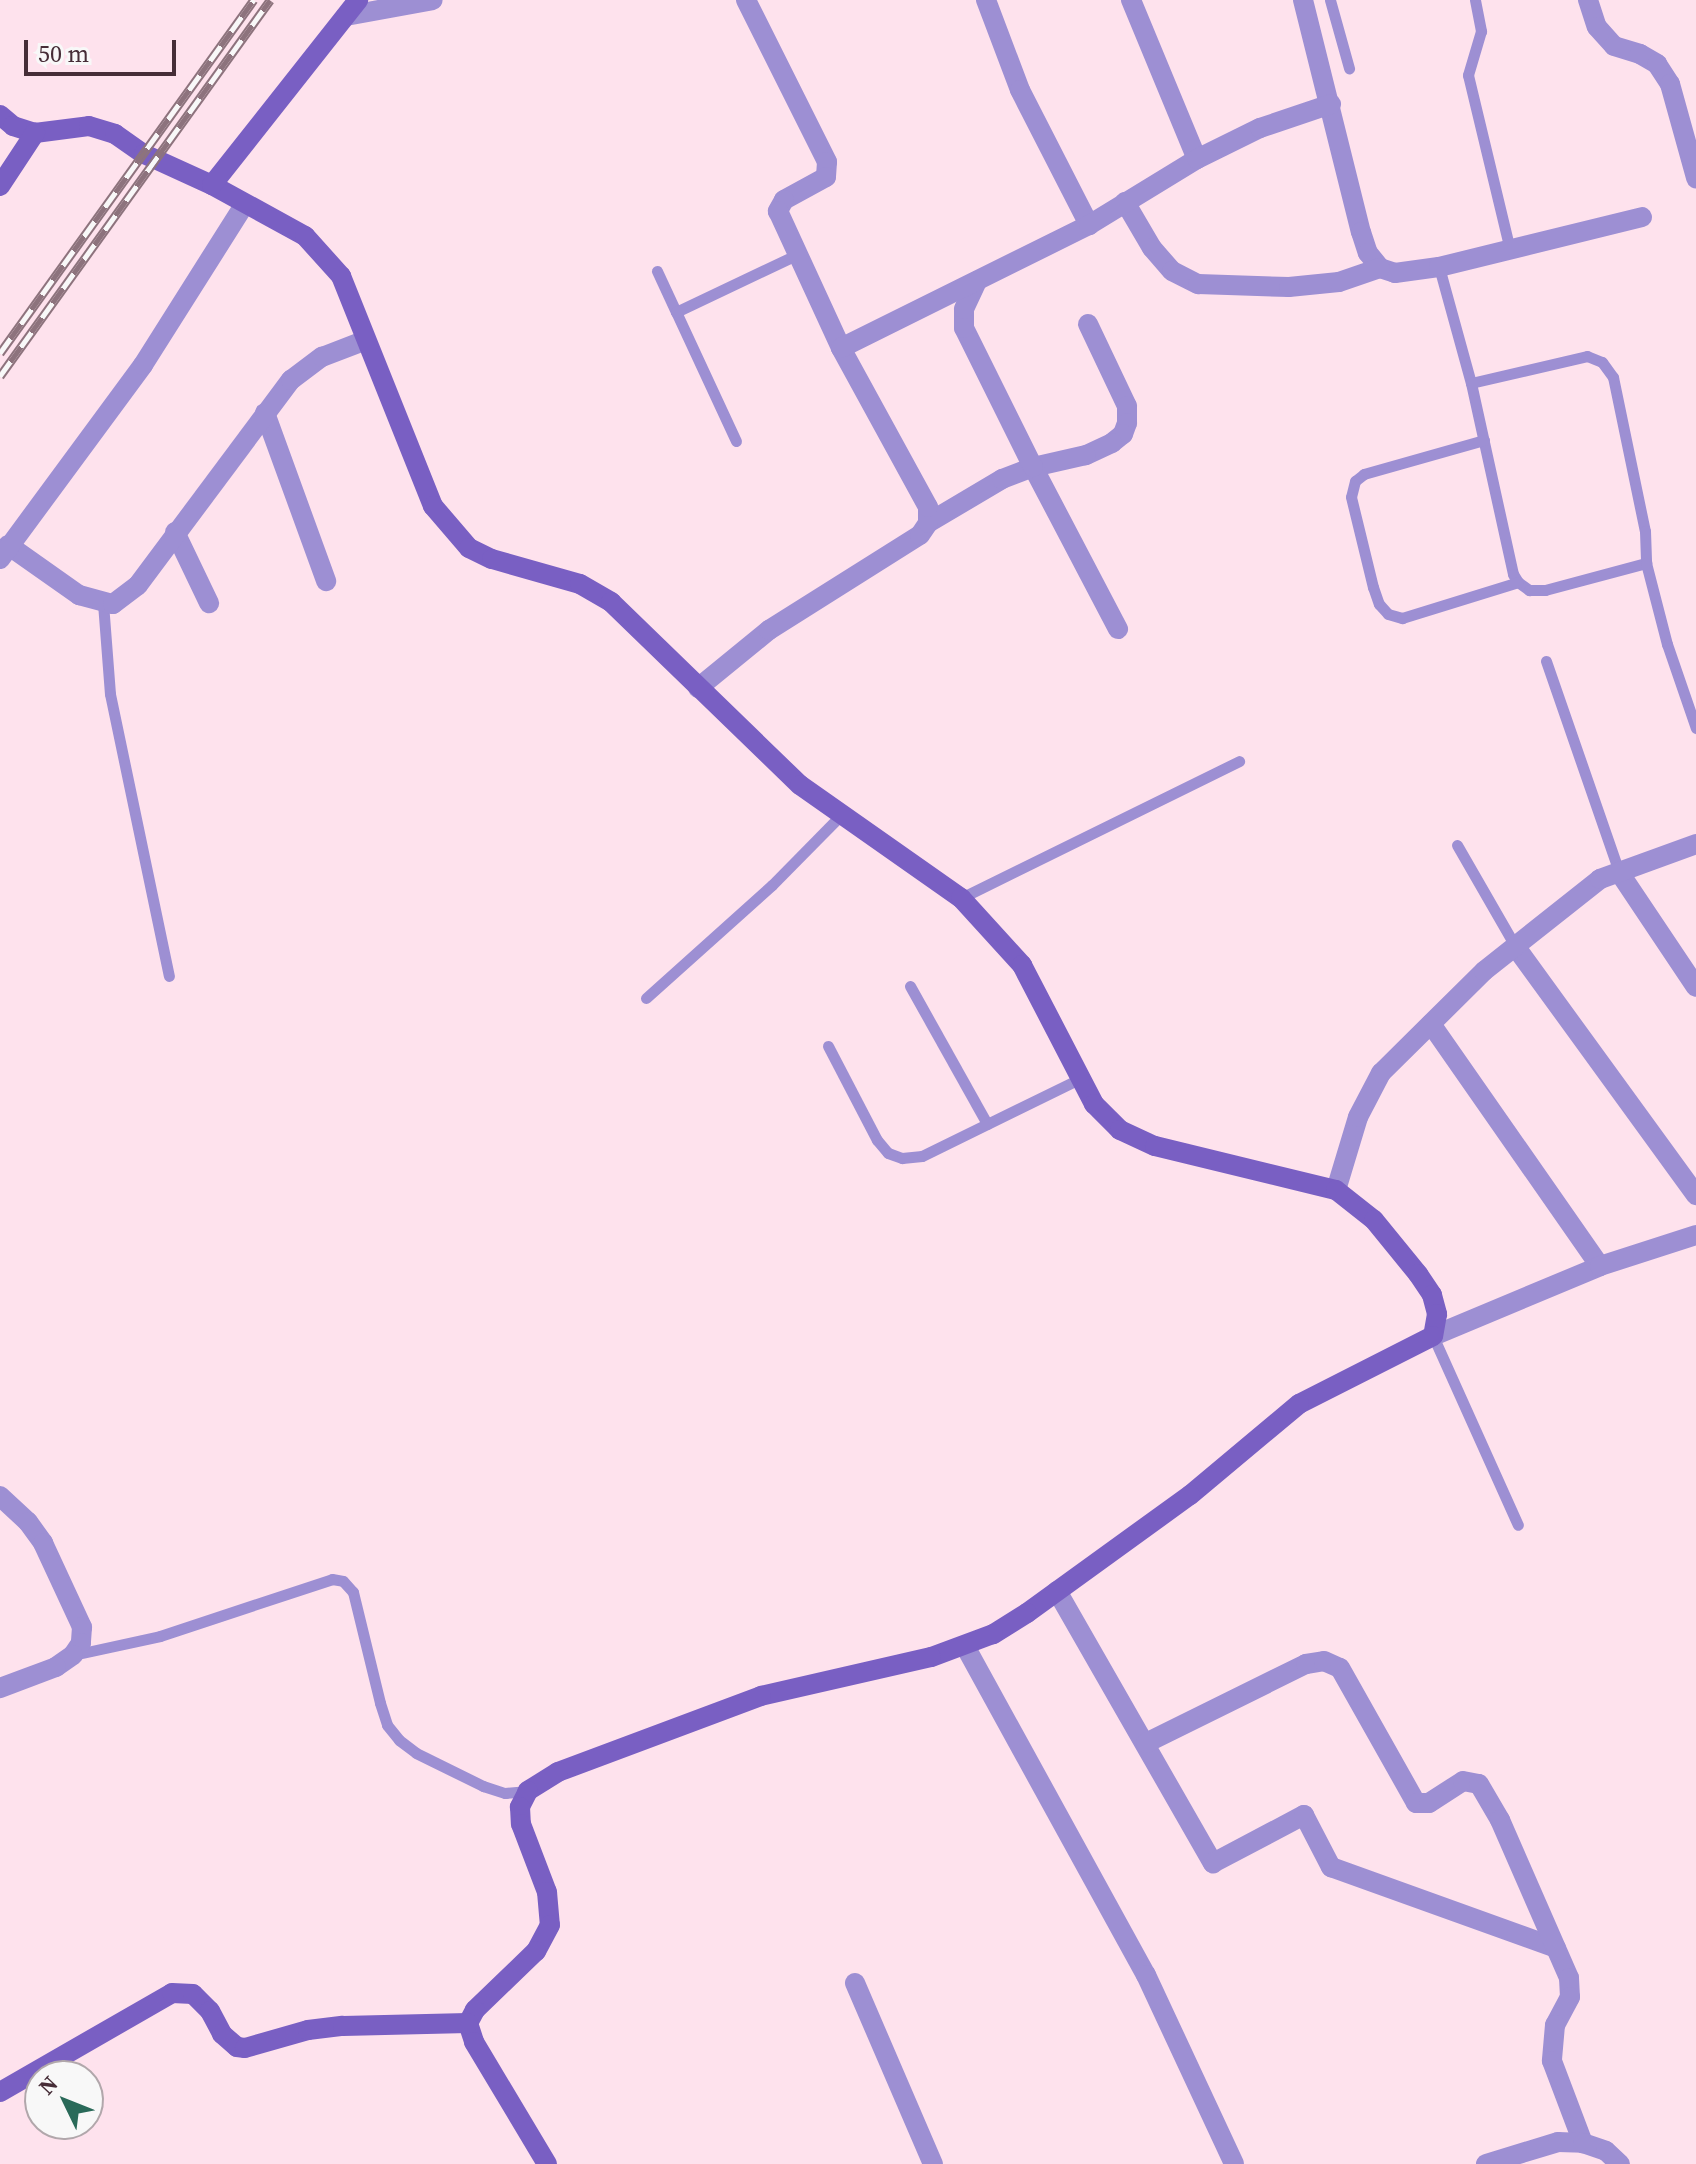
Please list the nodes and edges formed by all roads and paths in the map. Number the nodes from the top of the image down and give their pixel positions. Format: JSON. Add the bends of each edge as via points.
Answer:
{"nodes":[{"id":1,"x":433,"y":0,"type":"edge"},
{"id":2,"x":746,"y":0,"type":"edge"},
{"id":3,"x":986,"y":0,"type":"edge"},
{"id":4,"x":1131,"y":0,"type":"edge"},
{"id":5,"x":1303,"y":0,"type":"edge"},
{"id":6,"x":1330,"y":0,"type":"edge"},
{"id":7,"x":1475,"y":0,"type":"edge"},
{"id":8,"x":1588,"y":0,"type":"edge"},
{"id":9,"x":352,"y":8,"type":"edge"},
{"id":10,"x":1349,"y":68,"type":"dead end"},
{"id":11,"x":1331,"y":104,"type":"junction"},
{"id":12,"x":0,"y":115,"type":"edge"},
{"id":13,"x":35,"y":133,"type":"junction"},
{"id":14,"x":1197,"y":159,"type":"junction"},
{"id":15,"x":1696,"y":178,"type":"edge"},
{"id":16,"x":212,"y":185,"type":"junction"},
{"id":17,"x":0,"y":186,"type":"edge"},
{"id":18,"x":1125,"y":202,"type":"junction"},
{"id":19,"x":244,"y":205,"type":"junction"},
{"id":20,"x":1642,"y":217,"type":"dead end"},
{"id":21,"x":1089,"y":225,"type":"junction"},
{"id":22,"x":1510,"y":250,"type":"junction"},
{"id":23,"x":796,"y":255,"type":"junction"},
{"id":24,"x":1439,"y":267,"type":"junction"},
{"id":25,"x":1380,"y":268,"type":"junction"},
{"id":26,"x":657,"y":271,"type":"dead end"},
{"id":27,"x":977,"y":281,"type":"junction"},
{"id":28,"x":676,"y":312,"type":"junction"},
{"id":29,"x":1088,"y":324,"type":"dead end"},
{"id":30,"x":366,"y":340,"type":"junction"},
{"id":31,"x":841,"y":348,"type":"junction"},
{"id":32,"x":1471,"y":383,"type":"junction"},
{"id":33,"x":265,"y":413,"type":"junction"},
{"id":34,"x":1484,"y":440,"type":"junction"},
{"id":35,"x":736,"y":441,"type":"dead end"},
{"id":36,"x":1033,"y":467,"type":"junction"},
{"id":37,"x":928,"y":523,"type":"junction"},
{"id":38,"x":175,"y":532,"type":"junction"},
{"id":39,"x":4,"y":552,"type":"edge"},
{"id":40,"x":1646,"y":563,"type":"junction"},
{"id":41,"x":326,"y":581,"type":"dead end"},
{"id":42,"x":1518,"y":582,"type":"junction"},
{"id":43,"x":103,"y":603,"type":"junction"},
{"id":44,"x":209,"y":603,"type":"dead end"},
{"id":45,"x":1118,"y":629,"type":"dead end"},
{"id":46,"x":1546,"y":661,"type":"dead end"},
{"id":47,"x":698,"y":688,"type":"junction"},
{"id":48,"x":1696,"y":728,"type":"edge"},
{"id":49,"x":1239,"y":761,"type":"dead end"},
{"id":50,"x":840,"y":816,"type":"junction"},
{"id":51,"x":1696,"y":844,"type":"edge"},
{"id":52,"x":1457,"y":845,"type":"dead end"},
{"id":53,"x":1619,"y":872,"type":"junction"},
{"id":54,"x":961,"y":898,"type":"junction"},
{"id":55,"x":1515,"y":946,"type":"junction"},
{"id":56,"x":169,"y":976,"type":"dead end"},
{"id":57,"x":910,"y":986,"type":"dead end"},
{"id":58,"x":1696,"y":987,"type":"edge"},
{"id":59,"x":646,"y":998,"type":"dead end"},
{"id":60,"x":1431,"y":1024,"type":"junction"},
{"id":61,"x":828,"y":1046,"type":"dead end"},
{"id":62,"x":1081,"y":1078,"type":"junction"},
{"id":63,"x":987,"y":1124,"type":"junction"},
{"id":64,"x":1336,"y":1190,"type":"junction"},
{"id":65,"x":1696,"y":1195,"type":"edge"},
{"id":66,"x":1696,"y":1235,"type":"edge"},
{"id":67,"x":1600,"y":1266,"type":"junction"},
{"id":68,"x":1433,"y":1336,"type":"junction"},
{"id":69,"x":0,"y":1496,"type":"edge"},
{"id":70,"x":1518,"y":1525,"type":"dead end"},
{"id":71,"x":1057,"y":1591,"type":"junction"},
{"id":72,"x":965,"y":1646,"type":"junction"},
{"id":73,"x":73,"y":1655,"type":"junction"},
{"id":74,"x":0,"y":1688,"type":"edge"},
{"id":75,"x":1146,"y":1743,"type":"junction"},
{"id":76,"x":528,"y":1791,"type":"junction"},
{"id":77,"x":1556,"y":1948,"type":"junction"},
{"id":78,"x":855,"y":1983,"type":"dead end"},
{"id":79,"x":468,"y":2023,"type":"junction"},
{"id":80,"x":0,"y":2092,"type":"edge"},
{"id":81,"x":1583,"y":2143,"type":"junction"},
{"id":82,"x":547,"y":2164,"type":"edge"},
{"id":83,"x":933,"y":2164,"type":"edge"},
{"id":84,"x":1234,"y":2164,"type":"edge"},
{"id":85,"x":1486,"y":2164,"type":"edge"},
{"id":86,"x":1620,"y":2164,"type":"edge"}],
"edges":[{"from":1,"to":9,"type":"street"},
{"from":2,"to":23,"type":"street","via":[[829,170],[820,183],[780,205],[779,217]]},
{"from":3,"to":21,"type":"street","via":[[1020,90]]},
{"from":4,"to":14,"type":"street"},
{"from":5,"to":11,"type":"street"},
{"from":6,"to":10,"type":"lane"},
{"from":7,"to":22,"type":"lane","via":[[1481,31],[1468,75]]},
{"from":8,"to":15,"type":"street","via":[[1597,27],[1614,46],[1657,64],[1670,84]]},
{"from":9,"to":16,"type":"street"},
{"from":11,"to":14,"type":"street","via":[[1260,128]]},
{"from":11,"to":25,"type":"street","via":[[1361,232]]},
{"from":12,"to":13,"type":"street"},
{"from":13,"to":16,"type":"street","via":[[89,126],[115,134],[144,154]]},
{"from":13,"to":17,"type":"street"},
{"from":14,"to":18,"type":"street"},
{"from":16,"to":19,"type":"street"},
{"from":18,"to":21,"type":"street"},
{"from":18,"to":25,"type":"street","via":[[1172,271],[1198,284],[1289,287],[1339,282]]},
{"from":19,"to":30,"type":"street","via":[[305,236],[324,253],[341,276]]},
{"from":19,"to":39,"type":"street","via":[[143,365]]},
{"from":20,"to":22,"type":"street"},
{"from":21,"to":27,"type":"street"},
{"from":22,"to":24,"type":"street"},
{"from":23,"to":28,"type":"lane"},
{"from":23,"to":31,"type":"street"},
{"from":24,"to":25,"type":"street","via":[[1395,273]]},
{"from":24,"to":32,"type":"lane"},
{"from":26,"to":28,"type":"lane"},
{"from":27,"to":31,"type":"street"},
{"from":27,"to":36,"type":"street","via":[[964,309],[964,328]]},
{"from":28,"to":35,"type":"lane"},
{"from":29,"to":36,"type":"street","via":[[1127,406],[1123,434],[1086,455]]},
{"from":30,"to":33,"type":"street","via":[[322,357],[291,380]]},
{"from":30,"to":47,"type":"street","via":[[433,506],[448,527],[469,548],[492,559],[580,584],[611,602]]},
{"from":31,"to":37,"type":"street","via":[[928,507]]},
{"from":32,"to":34,"type":"lane"},
{"from":32,"to":40,"type":"lane","via":[[1571,358],[1587,356],[1602,362],[1613,377],[1645,531]]},
{"from":33,"to":38,"type":"street"},
{"from":33,"to":41,"type":"street"},
{"from":34,"to":42,"type":"lane"},
{"from":34,"to":42,"type":"lane","via":[[1364,474],[1355,481],[1351,497],[1373,587],[1388,614],[1402,618]]},
{"from":36,"to":37,"type":"street"},
{"from":36,"to":45,"type":"street"},
{"from":37,"to":47,"type":"street","via":[[920,535],[769,630]]},
{"from":38,"to":43,"type":"street","via":[[132,591],[113,604]]},
{"from":38,"to":44,"type":"street"},
{"from":39,"to":43,"type":"street"},
{"from":40,"to":42,"type":"lane","via":[[1545,590],[1529,590]]},
{"from":40,"to":48,"type":"lane"},
{"from":43,"to":56,"type":"lane","via":[[110,694]]},
{"from":46,"to":53,"type":"lane"},
{"from":47,"to":50,"type":"street"},
{"from":49,"to":54,"type":"lane"},
{"from":50,"to":54,"type":"street"},
{"from":50,"to":59,"type":"lane"},
{"from":51,"to":53,"type":"street"},
{"from":52,"to":55,"type":"lane"},
{"from":53,"to":55,"type":"street","via":[[1600,879]]},
{"from":53,"to":58,"type":"street"},
{"from":54,"to":62,"type":"street","via":[[1022,965]]},
{"from":55,"to":60,"type":"street"},
{"from":55,"to":65,"type":"street"},
{"from":57,"to":63,"type":"lane"},
{"from":60,"to":64,"type":"street","via":[[1381,1073],[1358,1117]]},
{"from":60,"to":67,"type":"street"},
{"from":61,"to":63,"type":"lane","via":[[888,1153],[922,1156]]},
{"from":62,"to":63,"type":"lane"},
{"from":62,"to":64,"type":"street","via":[[1094,1104],[1120,1130],[1155,1146]]},
{"from":64,"to":68,"type":"street","via":[[1374,1220],[1432,1295],[1437,1314]]},
{"from":66,"to":67,"type":"street"},
{"from":67,"to":68,"type":"street"},
{"from":68,"to":70,"type":"lane"},
{"from":68,"to":71,"type":"street","via":[[1299,1404],[1201,1486]]},
{"from":69,"to":73,"type":"street","via":[[43,1543],[77,1613],[81,1643]]},
{"from":71,"to":72,"type":"street","via":[[993,1634]]},
{"from":71,"to":75,"type":"street"},
{"from":72,"to":76,"type":"street","via":[[761,1696],[558,1772]]},
{"from":72,"to":84,"type":"street","via":[[1146,1975]]},
{"from":73,"to":74,"type":"street"},
{"from":73,"to":76,"type":"lane","via":[[160,1636],[332,1579],[343,1581],[353,1592],[387,1725],[399,1740],[483,1786],[505,1793]]},
{"from":75,"to":77,"type":"street","via":[[1213,1863],[1304,1815],[1331,1867]]},
{"from":75,"to":77,"type":"street","via":[[1306,1664],[1324,1661],[1340,1668],[1416,1803],[1429,1803],[1463,1781],[1479,1784]]},
{"from":76,"to":79,"type":"street","via":[[520,1807],[521,1824],[547,1892],[550,1925],[536,1951]]},
{"from":77,"to":81,"type":"street","via":[[1569,1978],[1570,1997],[1555,2025],[1552,2061]]},
{"from":78,"to":83,"type":"street"},
{"from":79,"to":80,"type":"street","via":[[343,2026],[245,2048],[222,2034],[193,1994],[172,1993]]},
{"from":79,"to":82,"type":"street","via":[[474,2042]]},
{"from":81,"to":85,"type":"street","via":[[1558,2142]]},
{"from":81,"to":86,"type":"street","via":[[1606,2151]]}]}
